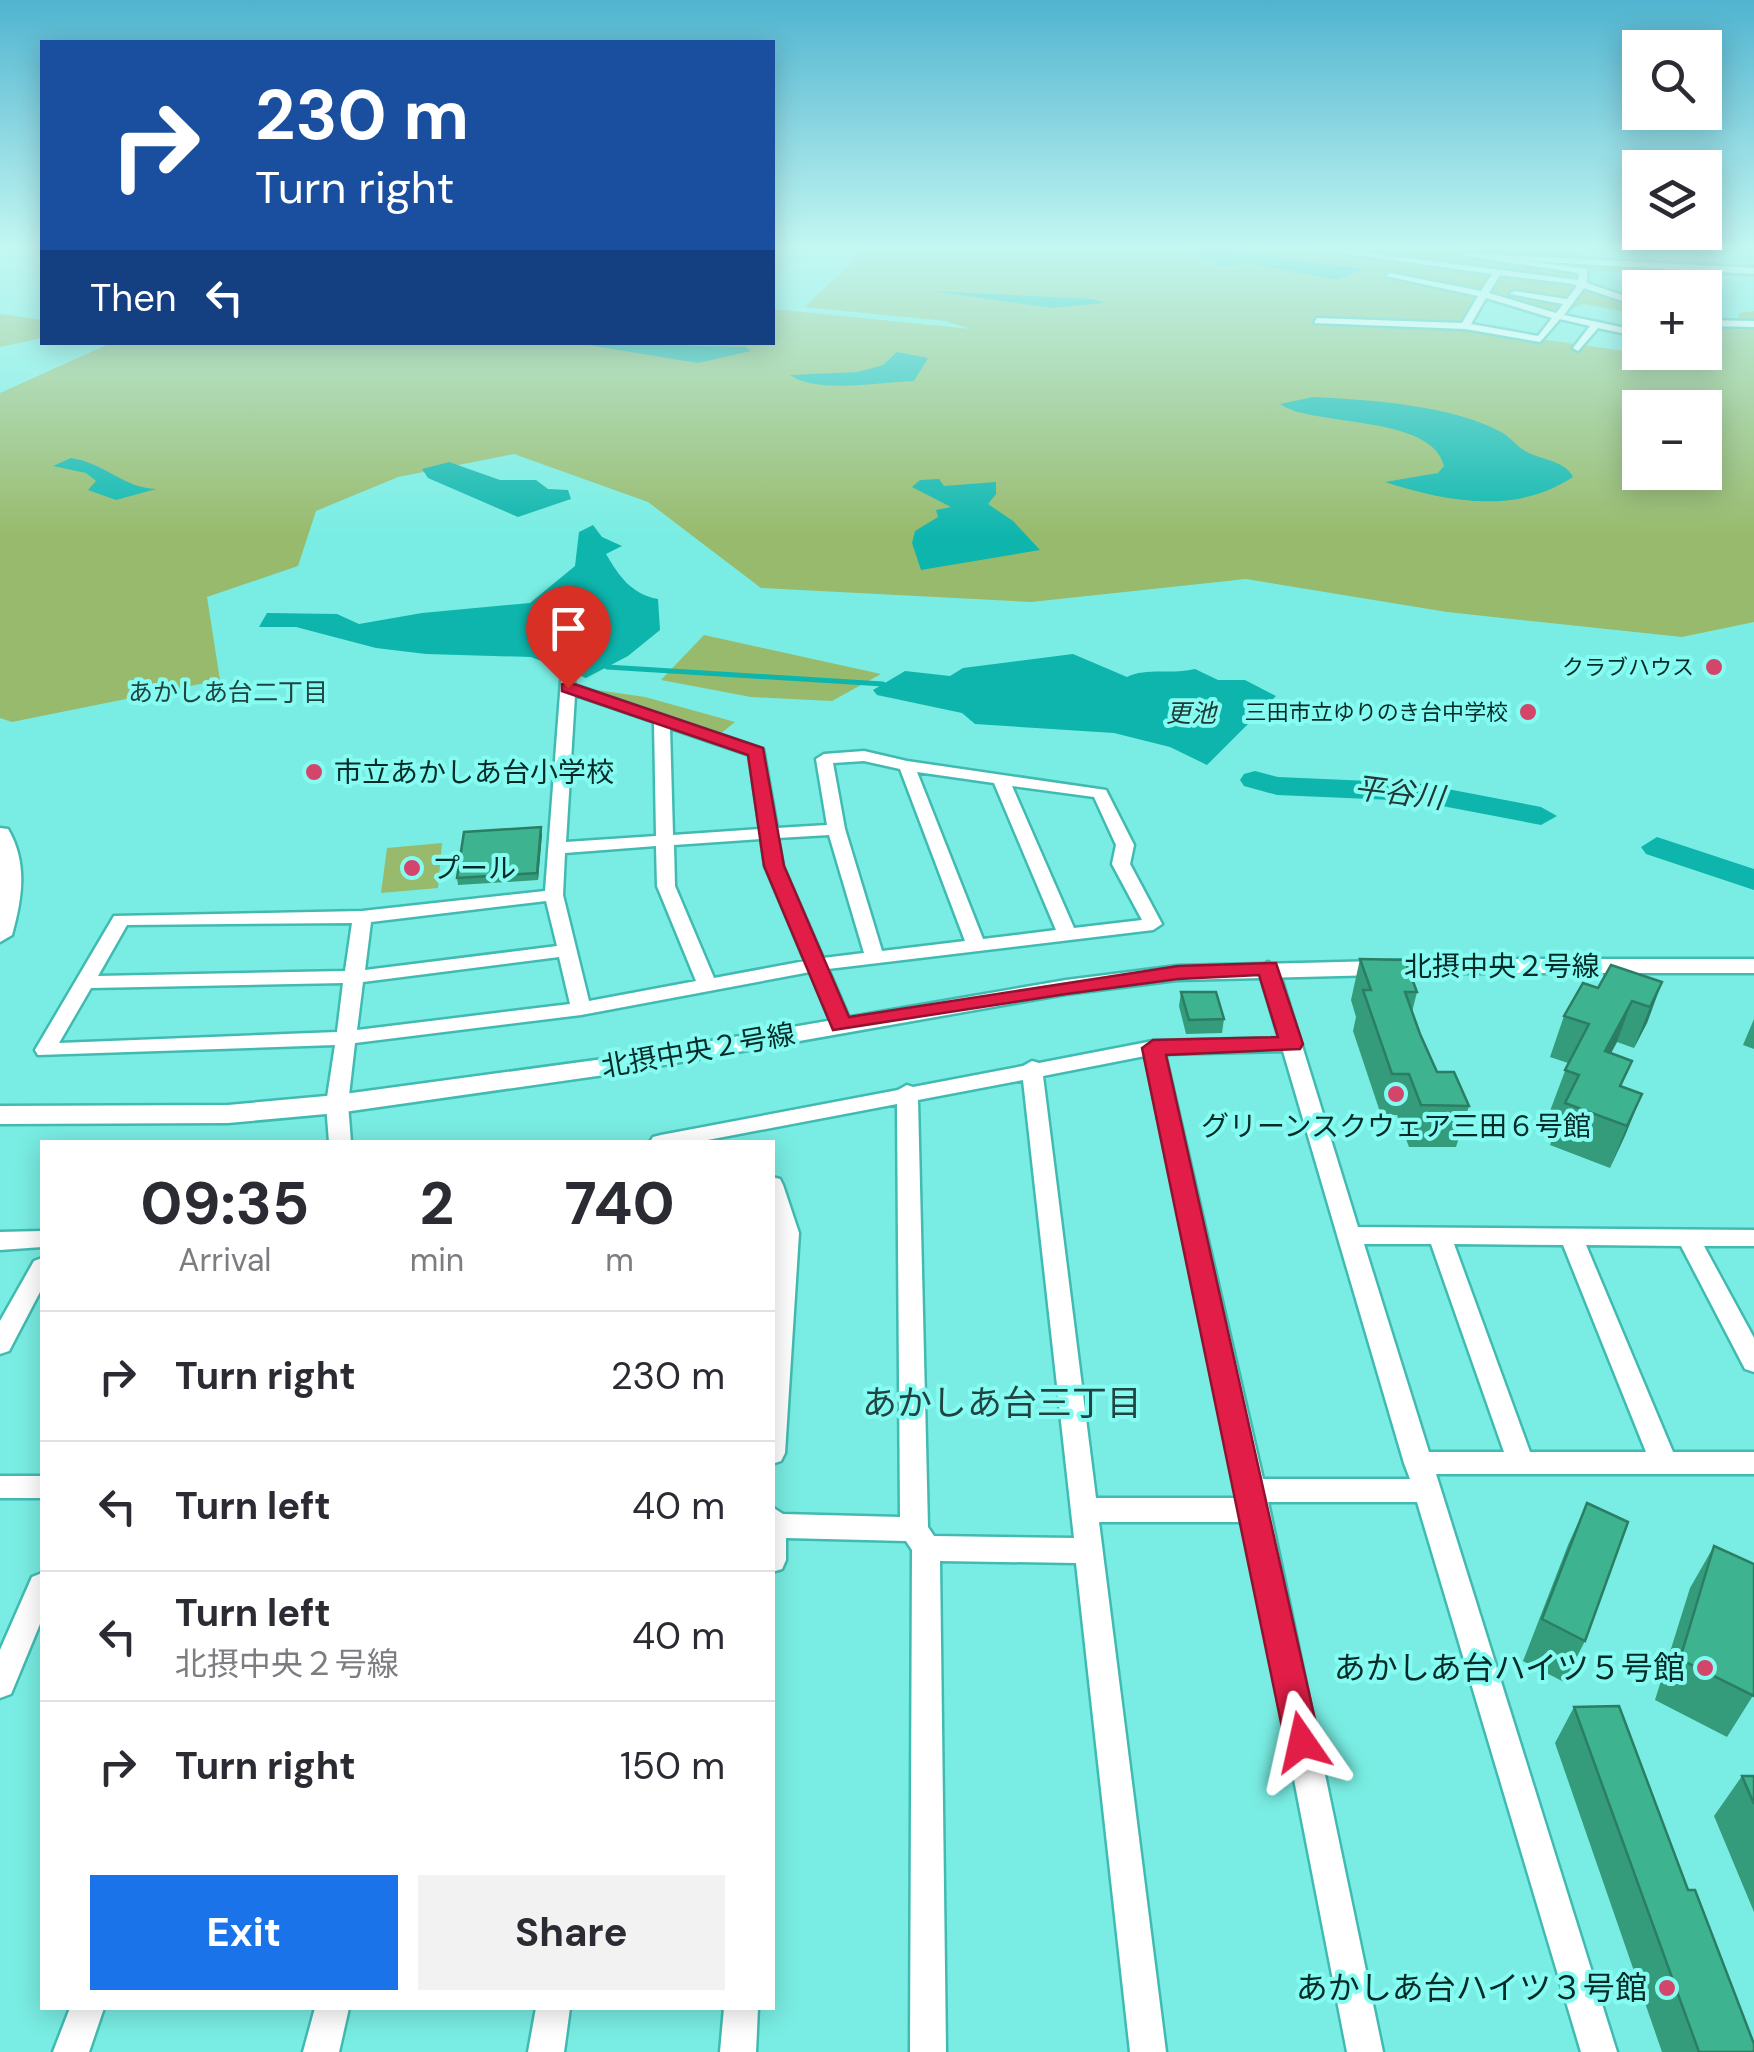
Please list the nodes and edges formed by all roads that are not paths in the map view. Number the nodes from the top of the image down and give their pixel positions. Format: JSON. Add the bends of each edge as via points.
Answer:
{"nodes":[{"id":1,"x":662,"y":720,"type":"junction"},
{"id":2,"x":907,"y":766,"type":"junction"},
{"id":3,"x":1001,"y":780,"type":"junction"},
{"id":4,"x":836,"y":829,"type":"junction"},
{"id":5,"x":772,"y":833,"type":"junction"},
{"id":6,"x":0,"y":834,"type":"edge"},
{"id":7,"x":664,"y":841,"type":"junction"},
{"id":8,"x":559,"y":848,"type":"junction"},
{"id":9,"x":554,"y":896,"type":"junction"},
{"id":10,"x":362,"y":917,"type":"junction"},
{"id":11,"x":1067,"y":934,"type":"junction"},
{"id":12,"x":0,"y":936,"type":"edge"},
{"id":13,"x":976,"y":946,"type":"junction"},
{"id":14,"x":566,"y":950,"type":"junction"},
{"id":15,"x":875,"y":958,"type":"junction"},
{"id":16,"x":816,"y":965,"type":"junction"},
{"id":17,"x":1754,"y":966,"type":"edge"},
{"id":18,"x":1268,"y":968,"type":"junction"},
{"id":19,"x":354,"y":976,"type":"junction"},
{"id":20,"x":87,"y":982,"type":"junction"},
{"id":21,"x":708,"y":986,"type":"junction"},
{"id":22,"x":581,"y":1009,"type":"junction"},
{"id":23,"x":842,"y":1025,"type":"junction"},
{"id":24,"x":346,"y":1038,"type":"junction"},
{"id":25,"x":1292,"y":1044,"type":"junction"},
{"id":26,"x":1153,"y":1048,"type":"junction"},
{"id":27,"x":1032,"y":1068,"type":"junction"},
{"id":28,"x":907,"y":1092,"type":"junction"},
{"id":29,"x":338,"y":1104,"type":"junction"},
{"id":30,"x":0,"y":1115,"type":"edge"},
{"id":31,"x":757,"y":1133,"type":"edge"},
{"id":32,"x":340,"y":1140,"type":"edge"},
{"id":33,"x":682,"y":1140,"type":"edge"},
{"id":34,"x":775,"y":1194,"type":"edge"},
{"id":35,"x":1351,"y":1236,"type":"junction"},
{"id":36,"x":1571,"y":1237,"type":"junction"},
{"id":37,"x":1440,"y":1238,"type":"junction"},
{"id":38,"x":1688,"y":1238,"type":"junction"},
{"id":39,"x":1754,"y":1238,"type":"edge"},
{"id":40,"x":40,"y":1239,"type":"edge"},
{"id":41,"x":0,"y":1241,"type":"edge"},
{"id":42,"x":40,"y":1271,"type":"edge"},
{"id":43,"x":0,"y":1344,"type":"edge"},
{"id":44,"x":1754,"y":1362,"type":"edge"},
{"id":45,"x":775,"y":1412,"type":"edge"},
{"id":46,"x":1417,"y":1462,"type":"junction"},
{"id":47,"x":1521,"y":1463,"type":"junction"},
{"id":48,"x":1754,"y":1463,"type":"edge"},
{"id":49,"x":1664,"y":1464,"type":"junction"},
{"id":50,"x":0,"y":1487,"type":"edge"},
{"id":51,"x":40,"y":1488,"type":"edge"},
{"id":52,"x":1426,"y":1490,"type":"junction"},
{"id":53,"x":1254,"y":1500,"type":"junction"},
{"id":54,"x":1084,"y":1510,"type":"junction"},
{"id":55,"x":775,"y":1523,"type":"edge"},
{"id":56,"x":920,"y":1538,"type":"junction"},
{"id":57,"x":1090,"y":1551,"type":"junction"},
{"id":58,"x":40,"y":1591,"type":"edge"},
{"id":59,"x":0,"y":1684,"type":"edge"},
{"id":60,"x":86,"y":2010,"type":"edge"},
{"id":61,"x":332,"y":2010,"type":"edge"},
{"id":62,"x":553,"y":2010,"type":"edge"},
{"id":63,"x":741,"y":2010,"type":"edge"},
{"id":64,"x":71,"y":2052,"type":"edge"},
{"id":65,"x":321,"y":2052,"type":"edge"},
{"id":66,"x":546,"y":2052,"type":"edge"},
{"id":67,"x":738,"y":2052,"type":"edge"},
{"id":68,"x":928,"y":2052,"type":"edge"},
{"id":69,"x":1148,"y":2052,"type":"edge"},
{"id":70,"x":1366,"y":2052,"type":"edge"},
{"id":71,"x":1598,"y":2052,"type":"edge"}],
"edges":[{"from":1,"to":5,"type":"street","via":[[757,752]]},
{"from":1,"to":7,"type":"street"},
{"from":1,"to":8,"type":"street","via":[[568,684]]},
{"from":2,"to":3,"type":"street"},
{"from":2,"to":4,"type":"street","via":[[864,756],[824,759]]},
{"from":2,"to":13,"type":"street"},
{"from":3,"to":11,"type":"street"},
{"from":3,"to":11,"type":"street","via":[[1100,794],[1125,845],[1121,864],[1153,924]]},
{"from":4,"to":5,"type":"street"},
{"from":4,"to":15,"type":"street"},
{"from":5,"to":7,"type":"street"},
{"from":5,"to":16,"type":"street","via":[[774,866]]},
{"from":6,"to":12,"type":"street","via":[[11,878]]},
{"from":7,"to":8,"type":"street"},
{"from":7,"to":21,"type":"street","via":[[666,886]]},
{"from":8,"to":9,"type":"street"},
{"from":9,"to":10,"type":"street"},
{"from":9,"to":14,"type":"street"},
{"from":10,"to":19,"type":"street"},
{"from":10,"to":20,"type":"street","via":[[121,920]]},
{"from":11,"to":13,"type":"street"},
{"from":13,"to":15,"type":"street"},
{"from":14,"to":19,"type":"street"},
{"from":14,"to":22,"type":"street"},
{"from":15,"to":16,"type":"street"},
{"from":16,"to":21,"type":"street"},
{"from":16,"to":23,"type":"street"},
{"from":17,"to":18,"type":"street","name":"北摂中央２号線"},
{"from":18,"to":23,"type":"street","name":"北摂中央２号線","via":[[1066,987]]},
{"from":18,"to":25,"type":"street"},
{"from":19,"to":20,"type":"street"},
{"from":19,"to":24,"type":"street"},
{"from":20,"to":24,"type":"street","via":[[45,1050]]},
{"from":21,"to":22,"type":"street"},
{"from":22,"to":24,"type":"street"},
{"from":23,"to":29,"type":"street","name":"北摂中央２号線"},
{"from":24,"to":29,"type":"street"},
{"from":25,"to":26,"type":"street"},
{"from":25,"to":35,"type":"street"},
{"from":26,"to":27,"type":"street"},
{"from":26,"to":53,"type":"street"},
{"from":27,"to":28,"type":"street"},
{"from":27,"to":54,"type":"street"},
{"from":28,"to":31,"type":"street"},
{"from":28,"to":56,"type":"street"},
{"from":29,"to":30,"type":"street","name":"北摂中央２号線","via":[[228,1114]]},
{"from":29,"to":32,"type":"street"},
{"from":31,"to":33,"type":"street"},
{"from":34,"to":45,"type":"street","via":[[788,1234]]},
{"from":35,"to":37,"type":"street"},
{"from":35,"to":46,"type":"street"},
{"from":36,"to":37,"type":"street"},
{"from":36,"to":38,"type":"street"},
{"from":36,"to":49,"type":"street"},
{"from":37,"to":47,"type":"street"},
{"from":38,"to":39,"type":"street"},
{"from":38,"to":44,"type":"street"},
{"from":40,"to":41,"type":"street"},
{"from":42,"to":43,"type":"street"},
{"from":46,"to":47,"type":"street"},
{"from":46,"to":52,"type":"street"},
{"from":47,"to":49,"type":"street"},
{"from":48,"to":49,"type":"street"},
{"from":50,"to":51,"type":"street"},
{"from":52,"to":53,"type":"street"},
{"from":52,"to":71,"type":"street"},
{"from":53,"to":54,"type":"street"},
{"from":53,"to":70,"type":"street"},
{"from":54,"to":57,"type":"street"},
{"from":55,"to":56,"type":"street"},
{"from":56,"to":57,"type":"street"},
{"from":56,"to":68,"type":"street"},
{"from":57,"to":69,"type":"street"},
{"from":58,"to":59,"type":"street"},
{"from":60,"to":64,"type":"street"},
{"from":61,"to":65,"type":"street"},
{"from":62,"to":66,"type":"street"},
{"from":63,"to":67,"type":"street"}]}
